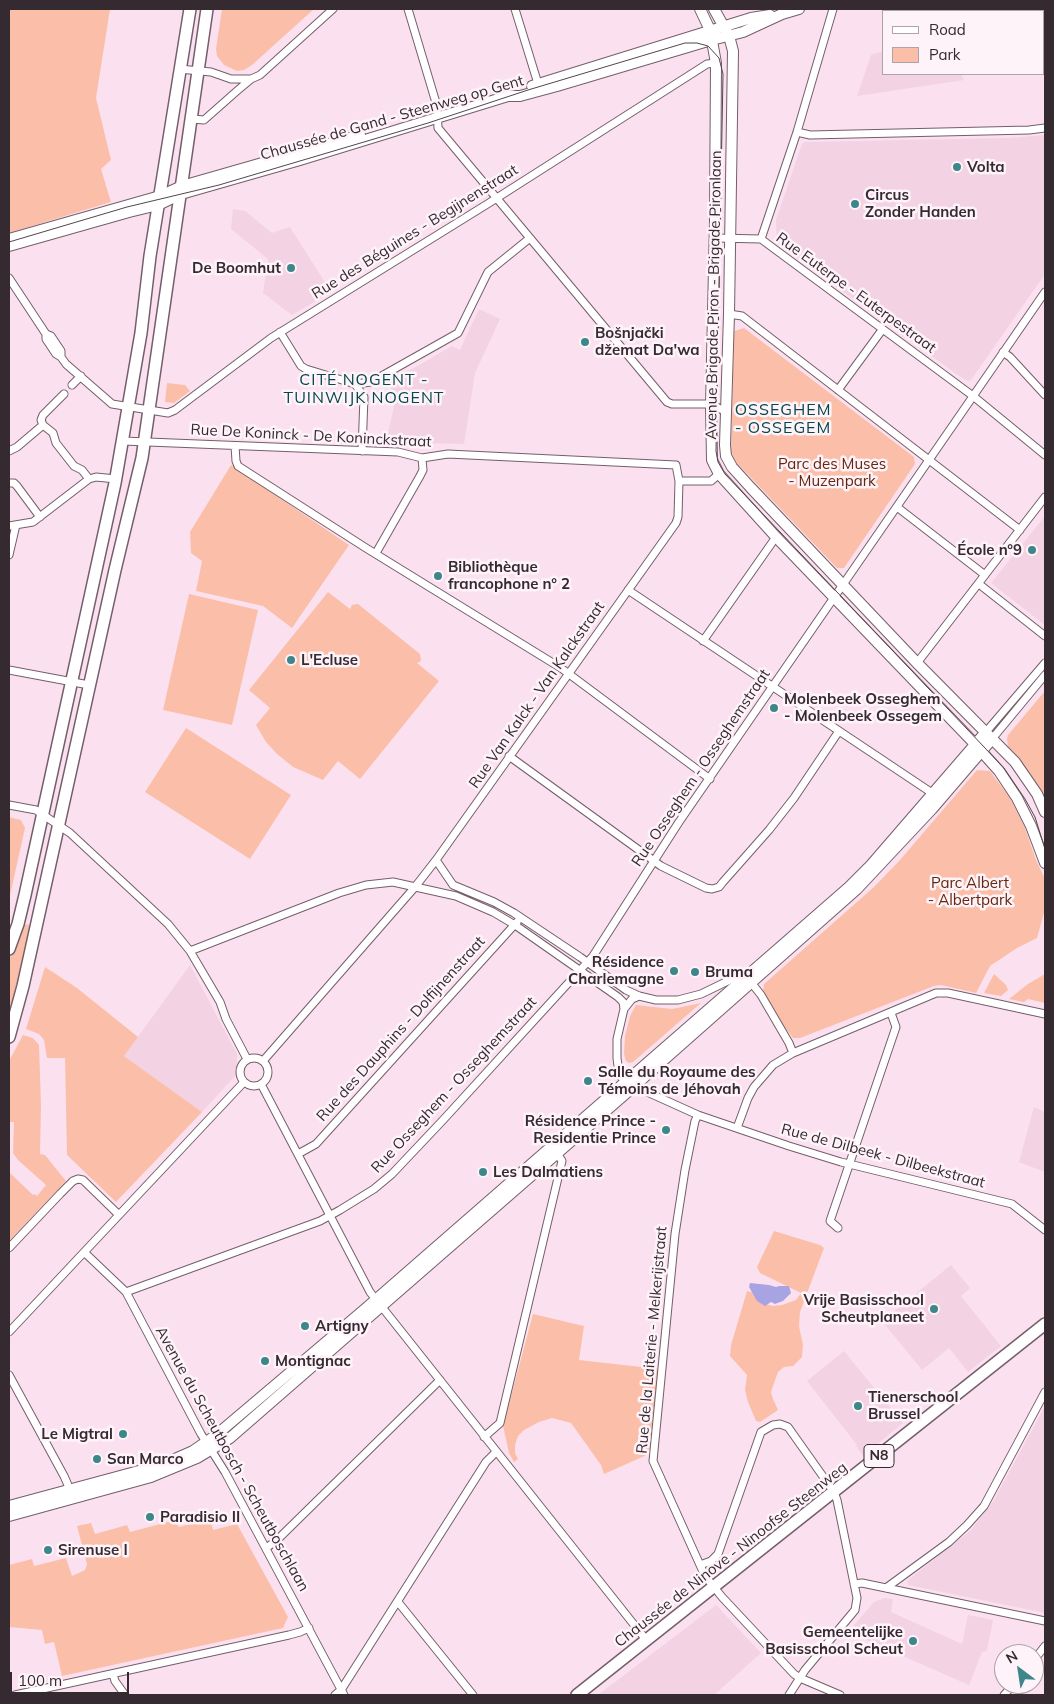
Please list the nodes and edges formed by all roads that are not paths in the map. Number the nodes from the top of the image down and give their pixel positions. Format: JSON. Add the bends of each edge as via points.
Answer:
{"nodes":[{"id":1,"x":190,"y":9,"type":"edge"},
{"id":2,"x":207,"y":9,"type":"edge"},
{"id":3,"x":333,"y":9,"type":"edge"},
{"id":4,"x":408,"y":9,"type":"edge"},
{"id":5,"x":515,"y":9,"type":"edge"},
{"id":6,"x":700,"y":9,"type":"edge"},
{"id":7,"x":714,"y":9,"type":"edge"},
{"id":8,"x":799,"y":9,"type":"edge"},
{"id":9,"x":833,"y":9,"type":"edge"},
{"id":10,"x":751,"y":13,"type":"edge"},
{"id":11,"x":782,"y":14,"type":"junction"},
{"id":12,"x":727,"y":31,"type":"junction"},
{"id":13,"x":711,"y":35,"type":"junction"},
{"id":14,"x":716,"y":63,"type":"junction"},
{"id":15,"x":179,"y":69,"type":"junction"},
{"id":16,"x":198,"y":70,"type":"junction"},
{"id":17,"x":231,"y":79,"type":"junction"},
{"id":18,"x":251,"y":79,"type":"junction"},
{"id":19,"x":539,"y":87,"type":"junction"},
{"id":20,"x":238,"y":90,"type":"junction"},
{"id":21,"x":438,"y":116,"type":"junction"},
{"id":22,"x":192,"y":119,"type":"junction"},
{"id":23,"x":1045,"y":128,"type":"edge"},
{"id":24,"x":797,"y":132,"type":"junction"},
{"id":25,"x":181,"y":190,"type":"junction"},
{"id":26,"x":496,"y":198,"type":"junction"},
{"id":27,"x":159,"y":201,"type":"junction"},
{"id":28,"x":530,"y":238,"type":"junction"},
{"id":29,"x":715,"y":238,"type":"junction"},
{"id":30,"x":730,"y":238,"type":"junction"},
{"id":31,"x":9,"y":239,"type":"edge"},
{"id":32,"x":761,"y":239,"type":"junction"},
{"id":33,"x":9,"y":246,"type":"edge"},
{"id":34,"x":9,"y":278,"type":"edge"},
{"id":35,"x":1045,"y":292,"type":"edge"},
{"id":36,"x":729,"y":314,"type":"junction"},
{"id":37,"x":882,"y":330,"type":"junction"},
{"id":38,"x":280,"y":332,"type":"junction"},
{"id":39,"x":1003,"y":352,"type":"junction"},
{"id":40,"x":81,"y":376,"type":"junction"},
{"id":41,"x":371,"y":382,"type":"junction"},
{"id":42,"x":355,"y":384,"type":"junction"},
{"id":43,"x":72,"y":385,"type":"dead end"},
{"id":44,"x":838,"y":390,"type":"junction"},
{"id":45,"x":64,"y":394,"type":"dead end"},
{"id":46,"x":1045,"y":395,"type":"edge"},
{"id":47,"x":973,"y":396,"type":"junction"},
{"id":48,"x":364,"y":397,"type":"junction"},
{"id":49,"x":711,"y":404,"type":"junction"},
{"id":50,"x":129,"y":407,"type":"junction"},
{"id":51,"x":149,"y":411,"type":"junction"},
{"id":52,"x":726,"y":412,"type":"junction"},
{"id":53,"x":43,"y":425,"type":"junction"},
{"id":54,"x":123,"y":441,"type":"junction"},
{"id":55,"x":144,"y":442,"type":"junction"},
{"id":56,"x":235,"y":446,"type":"junction"},
{"id":57,"x":9,"y":450,"type":"edge"},
{"id":58,"x":362,"y":451,"type":"junction"},
{"id":59,"x":1045,"y":455,"type":"edge"},
{"id":60,"x":726,"y":456,"type":"junction"},
{"id":61,"x":422,"y":458,"type":"junction"},
{"id":62,"x":929,"y":460,"type":"junction"},
{"id":63,"x":717,"y":472,"type":"junction"},
{"id":64,"x":116,"y":478,"type":"junction"},
{"id":65,"x":89,"y":479,"type":"junction"},
{"id":66,"x":679,"y":481,"type":"junction"},
{"id":67,"x":9,"y":483,"type":"edge"},
{"id":68,"x":1045,"y":497,"type":"edge"},
{"id":69,"x":897,"y":507,"type":"junction"},
{"id":70,"x":40,"y":517,"type":"junction"},
{"id":71,"x":12,"y":526,"type":"edge"},
{"id":72,"x":1020,"y":530,"type":"junction"},
{"id":73,"x":776,"y":537,"type":"junction"},
{"id":74,"x":376,"y":553,"type":"junction"},
{"id":75,"x":9,"y":555,"type":"edge"},
{"id":76,"x":985,"y":575,"type":"junction"},
{"id":77,"x":843,"y":584,"type":"junction"},
{"id":78,"x":978,"y":584,"type":"junction"},
{"id":79,"x":628,"y":590,"type":"junction"},
{"id":80,"x":835,"y":597,"type":"junction"},
{"id":81,"x":1045,"y":636,"type":"edge"},
{"id":82,"x":703,"y":641,"type":"junction"},
{"id":83,"x":917,"y":663,"type":"junction"},
{"id":84,"x":1045,"y":663,"type":"edge"},
{"id":85,"x":9,"y":669,"type":"edge"},
{"id":86,"x":568,"y":673,"type":"junction"},
{"id":87,"x":1045,"y":675,"type":"edge"},
{"id":88,"x":72,"y":682,"type":"junction"},
{"id":89,"x":89,"y":685,"type":"junction"},
{"id":90,"x":772,"y":687,"type":"junction"},
{"id":91,"x":839,"y":731,"type":"junction"},
{"id":92,"x":989,"y":736,"type":"junction"},
{"id":93,"x":978,"y":748,"type":"junction"},
{"id":94,"x":509,"y":756,"type":"junction"},
{"id":95,"x":710,"y":780,"type":"junction"},
{"id":96,"x":937,"y":796,"type":"junction"},
{"id":97,"x":9,"y":805,"type":"edge"},
{"id":98,"x":1045,"y":812,"type":"edge"},
{"id":99,"x":43,"y":814,"type":"junction"},
{"id":100,"x":59,"y":826,"type":"junction"},
{"id":101,"x":436,"y":860,"type":"junction"},
{"id":102,"x":654,"y":861,"type":"junction"},
{"id":103,"x":1045,"y":863,"type":"edge"},
{"id":104,"x":415,"y":887,"type":"junction"},
{"id":105,"x":521,"y":918,"type":"junction"},
{"id":106,"x":515,"y":925,"type":"junction"},
{"id":107,"x":9,"y":949,"type":"edge"},
{"id":108,"x":190,"y":951,"type":"junction"},
{"id":109,"x":588,"y":962,"type":"junction"},
{"id":110,"x":580,"y":970,"type":"junction"},
{"id":111,"x":749,"y":979,"type":"junction"},
{"id":112,"x":639,"y":996,"type":"junction"},
{"id":113,"x":624,"y":1008,"type":"junction"},
{"id":114,"x":891,"y":1013,"type":"junction"},
{"id":115,"x":1045,"y":1014,"type":"edge"},
{"id":116,"x":9,"y":1037,"type":"edge"},
{"id":117,"x":793,"y":1053,"type":"junction"},
{"id":118,"x":247,"y":1059,"type":"junction"},
{"id":119,"x":263,"y":1061,"type":"junction"},
{"id":120,"x":244,"y":1082,"type":"junction"},
{"id":121,"x":261,"y":1084,"type":"junction"},
{"id":122,"x":630,"y":1084,"type":"junction"},
{"id":123,"x":698,"y":1114,"type":"junction"},
{"id":124,"x":737,"y":1128,"type":"junction"},
{"id":125,"x":555,"y":1149,"type":"junction"},
{"id":126,"x":298,"y":1154,"type":"junction"},
{"id":127,"x":850,"y":1164,"type":"junction"},
{"id":128,"x":119,"y":1215,"type":"junction"},
{"id":129,"x":330,"y":1216,"type":"junction"},
{"id":130,"x":838,"y":1228,"type":"dead end"},
{"id":131,"x":1045,"y":1230,"type":"edge"},
{"id":132,"x":9,"y":1248,"type":"edge"},
{"id":133,"x":84,"y":1252,"type":"junction"},
{"id":134,"x":126,"y":1292,"type":"junction"},
{"id":135,"x":378,"y":1303,"type":"junction"},
{"id":136,"x":1045,"y":1324,"type":"edge"},
{"id":137,"x":9,"y":1332,"type":"edge"},
{"id":138,"x":9,"y":1375,"type":"edge"},
{"id":139,"x":440,"y":1380,"type":"junction"},
{"id":140,"x":1045,"y":1395,"type":"edge"},
{"id":141,"x":484,"y":1437,"type":"junction"},
{"id":142,"x":209,"y":1446,"type":"junction"},
{"id":143,"x":496,"y":1452,"type":"junction"},
{"id":144,"x":834,"y":1492,"type":"junction"},
{"id":145,"x":72,"y":1494,"type":"junction"},
{"id":146,"x":9,"y":1506,"type":"edge"},
{"id":147,"x":9,"y":1516,"type":"edge"},
{"id":148,"x":266,"y":1548,"type":"junction"},
{"id":149,"x":700,"y":1565,"type":"junction"},
{"id":150,"x":854,"y":1584,"type":"junction"},
{"id":151,"x":714,"y":1587,"type":"junction"},
{"id":152,"x":886,"y":1588,"type":"junction"},
{"id":153,"x":398,"y":1602,"type":"junction"},
{"id":154,"x":1045,"y":1621,"type":"edge"},
{"id":155,"x":309,"y":1628,"type":"junction"},
{"id":156,"x":647,"y":1641,"type":"junction"},
{"id":157,"x":113,"y":1674,"type":"junction"},
{"id":158,"x":800,"y":1678,"type":"junction"},
{"id":159,"x":343,"y":1693,"type":"edge"},
{"id":160,"x":15,"y":1695,"type":"edge"},
{"id":161,"x":125,"y":1695,"type":"edge"},
{"id":162,"x":335,"y":1695,"type":"edge"},
{"id":163,"x":473,"y":1695,"type":"edge"},
{"id":164,"x":577,"y":1695,"type":"edge"},
{"id":165,"x":789,"y":1695,"type":"edge"},
{"id":166,"x":840,"y":1695,"type":"edge"}],
"edges":[{"from":1,"to":15,"type":"main road"},
{"from":2,"to":16,"type":"main road"},
{"from":3,"to":18,"type":"street","via":[[260,75]]},
{"from":4,"to":21,"type":"street"},
{"from":5,"to":19,"type":"street"},
{"from":6,"to":13,"type":"street","name":"Avenue Brigade Piron - Brigade Pironlaan"},
{"from":7,"to":12,"type":"street"},
{"from":8,"to":11,"type":"street","name":"Chaussée de Gand - Steenweg op Gent"},
{"from":9,"to":24,"type":"street"},
{"from":10,"to":11,"type":"street","name":"Chaussée de Gand - Steenweg op Gent"},
{"from":10,"to":12,"type":"street","name":"Chaussée de Gand - Steenweg op Gent"},
{"from":11,"to":12,"type":"street","name":"Chaussée de Gand - Steenweg op Gent","via":[[743,32]]},
{"from":12,"to":13,"type":"street","name":"Chaussée de Gand - Steenweg op Gent"},
{"from":12,"to":30,"type":"street","name":"Avenue Brigade Piron - Brigade Pironlaan","via":[[733,49]]},
{"from":13,"to":14,"type":"street","name":"Avenue Brigade Piron - Brigade Pironlaan"},
{"from":13,"to":19,"type":"street","name":"Chaussée de Gand - Steenweg op Gent"},
{"from":14,"to":26,"type":"street","name":"Rue des Béguines - Begijnenstraat","via":[[707,64]]},
{"from":14,"to":29,"type":"street","name":"Avenue Brigade Piron - Brigade Pironlaan"},
{"from":15,"to":16,"type":"street"},
{"from":15,"to":27,"type":"main road"},
{"from":16,"to":17,"type":"street"},
{"from":16,"to":22,"type":"main road"},
{"from":17,"to":18,"type":"street"},
{"from":17,"to":20,"type":"street"},
{"from":18,"to":20,"type":"street"},
{"from":19,"to":21,"type":"street","name":"Chaussée de Gand - Steenweg op Gent","via":[[506,92]]},
{"from":20,"to":22,"type":"street","via":[[204,120]]},
{"from":21,"to":25,"type":"street","name":"Chaussée de Gand - Steenweg op Gent"},
{"from":21,"to":26,"type":"street","via":[[438,128]]},
{"from":22,"to":25,"type":"main road"},
{"from":23,"to":24,"type":"street","via":[[810,135]]},
{"from":24,"to":32,"type":"street"},
{"from":25,"to":27,"type":"street","name":"Chaussée de Gand - Steenweg op Gent"},
{"from":25,"to":51,"type":"main road"},
{"from":26,"to":28,"type":"street"},
{"from":26,"to":38,"type":"street","name":"Rue des Béguines - Begijnenstraat"},
{"from":27,"to":31,"type":"street","name":"Chaussée de Gand - Steenweg op Gent"},
{"from":27,"to":33,"type":"street","name":"Chaussée de Gand - Steenweg op Gent"},
{"from":27,"to":50,"type":"main road"},
{"from":28,"to":41,"type":"street","via":[[488,272],[458,333]]},
{"from":28,"to":49,"type":"street","via":[[667,402]]},
{"from":29,"to":30,"type":"street","name":"Rue Euterpe - Euterpestraat"},
{"from":29,"to":49,"type":"street","name":"Avenue Brigade Piron - Brigade Pironlaan"},
{"from":30,"to":32,"type":"street","name":"Rue Euterpe - Euterpestraat"},
{"from":30,"to":36,"type":"street","name":"Avenue Brigade Piron - Brigade Pironlaan"},
{"from":32,"to":37,"type":"street","name":"Rue Euterpe - Euterpestraat"},
{"from":34,"to":40,"type":"street","name":"Rue des Béguines - Begijnenstraat","via":[[56,354]]},
{"from":35,"to":39,"type":"street","name":"Rue Osseghem - Osseghemstraat"},
{"from":36,"to":44,"type":"street","via":[[742,316]]},
{"from":36,"to":52,"type":"street","name":"Avenue Brigade Piron - Brigade Pironlaan"},
{"from":37,"to":44,"type":"street"},
{"from":37,"to":47,"type":"street","name":"Rue Euterpe - Euterpestraat"},
{"from":38,"to":42,"type":"street","via":[[301,366]]},
{"from":38,"to":51,"type":"street","name":"Rue des Béguines - Begijnenstraat","via":[[176,410],[165,413]]},
{"from":39,"to":46,"type":"street"},
{"from":39,"to":47,"type":"street","name":"Rue Osseghem - Osseghemstraat"},
{"from":40,"to":43,"type":"street"},
{"from":40,"to":50,"type":"street","name":"Rue des Béguines - Begijnenstraat","via":[[112,404]]},
{"from":41,"to":42,"type":"street"},
{"from":41,"to":48,"type":"street"},
{"from":42,"to":48,"type":"street"},
{"from":44,"to":62,"type":"street"},
{"from":45,"to":53,"type":"street","via":[[43,414]]},
{"from":47,"to":59,"type":"street","name":"Rue Euterpe - Euterpestraat"},
{"from":47,"to":62,"type":"street","name":"Rue Osseghem - Osseghemstraat"},
{"from":48,"to":58,"type":"street"},
{"from":49,"to":52,"type":"street"},
{"from":49,"to":63,"type":"street","name":"Avenue Brigade Piron - Brigade Pironlaan","via":[[712,460]]},
{"from":50,"to":51,"type":"street","name":"Rue des Béguines - Begijnenstraat"},
{"from":50,"to":54,"type":"main road"},
{"from":51,"to":55,"type":"main road"},
{"from":52,"to":60,"type":"street","name":"Avenue Brigade Piron - Brigade Pironlaan"},
{"from":53,"to":57,"type":"street"},
{"from":53,"to":65,"type":"street","via":[[53,433],[56,443],[74,466]]},
{"from":54,"to":55,"type":"street","name":"Rue De Koninck - De Koninckstraat"},
{"from":54,"to":64,"type":"main road"},
{"from":55,"to":56,"type":"street","name":"Rue De Koninck - De Koninckstraat"},
{"from":55,"to":89,"type":"main road"},
{"from":56,"to":58,"type":"street","name":"Rue De Koninck - De Koninckstraat"},
{"from":56,"to":74,"type":"street","via":[[238,466]]},
{"from":58,"to":61,"type":"street","name":"Rue De Koninck - De Koninckstraat","via":[[398,452]]},
{"from":60,"to":63,"type":"street"},
{"from":60,"to":77,"type":"street","name":"Avenue Brigade Piron - Brigade Pironlaan","via":[[732,467]]},
{"from":61,"to":66,"type":"street","name":"Rue De Koninck - De Koninckstraat","via":[[448,454],[676,465]]},
{"from":61,"to":74,"type":"street","via":[[420,476]]},
{"from":62,"to":69,"type":"street","name":"Rue Osseghem - Osseghemstraat"},
{"from":62,"to":72,"type":"street"},
{"from":63,"to":66,"type":"street","via":[[711,481]]},
{"from":63,"to":73,"type":"street"},
{"from":64,"to":65,"type":"street"},
{"from":64,"to":88,"type":"main road"},
{"from":65,"to":70,"type":"street"},
{"from":66,"to":79,"type":"street","name":"Rue Van Kalck - Van Kalckstraat","via":[[676,523]]},
{"from":67,"to":70,"type":"street","via":[[17,486]]},
{"from":68,"to":72,"type":"street"},
{"from":69,"to":76,"type":"street"},
{"from":69,"to":77,"type":"street","name":"Rue Osseghem - Osseghemstraat"},
{"from":70,"to":71,"type":"street","via":[[33,522]]},
{"from":71,"to":75,"type":"street"},
{"from":72,"to":76,"type":"street"},
{"from":73,"to":80,"type":"street"},
{"from":73,"to":82,"type":"street"},
{"from":74,"to":86,"type":"street"},
{"from":76,"to":78,"type":"street"},
{"from":77,"to":80,"type":"street","name":"Rue Osseghem - Osseghemstraat"},
{"from":77,"to":83,"type":"street","name":"Avenue Brigade Piron - Brigade Pironlaan"},
{"from":78,"to":81,"type":"street"},
{"from":78,"to":83,"type":"street"},
{"from":79,"to":82,"type":"street"},
{"from":79,"to":86,"type":"street","name":"Rue Van Kalck - Van Kalckstraat"},
{"from":80,"to":90,"type":"street","name":"Rue Osseghem - Osseghemstraat"},
{"from":80,"to":93,"type":"street"},
{"from":82,"to":90,"type":"street"},
{"from":83,"to":92,"type":"street","name":"Avenue Brigade Piron - Brigade Pironlaan"},
{"from":84,"to":92,"type":"street"},
{"from":85,"to":88,"type":"street"},
{"from":86,"to":94,"type":"street","name":"Rue Van Kalck - Van Kalckstraat"},
{"from":86,"to":95,"type":"street"},
{"from":87,"to":92,"type":"street"},
{"from":88,"to":89,"type":"street"},
{"from":88,"to":99,"type":"main road"},
{"from":89,"to":100,"type":"main road"},
{"from":90,"to":91,"type":"street"},
{"from":90,"to":95,"type":"street","name":"Rue Osseghem - Osseghemstraat"},
{"from":91,"to":96,"type":"street"},
{"from":91,"to":102,"type":"street","via":[[794,798],[719,887],[706,888]]},
{"from":92,"to":93,"type":"street"},
{"from":92,"to":98,"type":"street","name":"Avenue Brigade Piron - Brigade Pironlaan","via":[[1015,762]]},
{"from":93,"to":96,"type":"street"},
{"from":93,"to":103,"type":"street","via":[[1017,798]]},
{"from":94,"to":101,"type":"street","name":"Rue Van Kalck - Van Kalckstraat"},
{"from":94,"to":102,"type":"street"},
{"from":95,"to":102,"type":"street","name":"Rue Osseghem - Osseghemstraat"},
{"from":96,"to":111,"type":"street","via":[[820,917]]},
{"from":97,"to":99,"type":"street"},
{"from":99,"to":100,"type":"street"},
{"from":99,"to":107,"type":"main road","via":[[18,924]]},
{"from":100,"to":108,"type":"street","via":[[168,924]]},
{"from":100,"to":116,"type":"main road"},
{"from":101,"to":104,"type":"street","name":"Rue Van Kalck - Van Kalckstraat"},
{"from":101,"to":105,"type":"street","via":[[453,885],[494,902]]},
{"from":102,"to":109,"type":"street","name":"Rue Osseghem - Osseghemstraat"},
{"from":104,"to":106,"type":"street","via":[[456,896]]},
{"from":104,"to":108,"type":"street","via":[[384,882],[356,888]]},
{"from":104,"to":119,"type":"street","name":"Rue Van Kalck - Van Kalckstraat"},
{"from":105,"to":106,"type":"street","name":"Rue des Dauphins - Dolfijnenstraat"},
{"from":105,"to":109,"type":"street"},
{"from":106,"to":110,"type":"street"},
{"from":106,"to":126,"type":"street","name":"Rue des Dauphins - Dolfijnenstraat","via":[[316,1144]]},
{"from":108,"to":118,"type":"street","via":[[220,1002]]},
{"from":109,"to":110,"type":"street","name":"Rue Osseghem - Osseghemstraat"},
{"from":109,"to":112,"type":"street"},
{"from":110,"to":113,"type":"street","via":[[618,997]]},
{"from":110,"to":129,"type":"street","name":"Rue Osseghem - Osseghemstraat","via":[[392,1174]]},
{"from":111,"to":112,"type":"street","via":[[732,979],[678,1000]]},
{"from":111,"to":117,"type":"street"},
{"from":111,"to":122,"type":"street"},
{"from":112,"to":113,"type":"street"},
{"from":113,"to":122,"type":"street","via":[[616,1050],[619,1074]]},
{"from":114,"to":115,"type":"street","via":[[936,993],[948,993]]},
{"from":114,"to":117,"type":"street"},
{"from":114,"to":127,"type":"street","via":[[896,1027]]},
{"from":117,"to":124,"type":"street","via":[[773,1065],[754,1087]]},
{"from":118,"to":119,"type":"street"},
{"from":118,"to":120,"type":"street","via":[[240,1067]]},
{"from":119,"to":121,"type":"street","via":[[267,1075]]},
{"from":120,"to":121,"type":"street","via":[[252,1086]]},
{"from":120,"to":128,"type":"street"},
{"from":121,"to":126,"type":"street"},
{"from":122,"to":123,"type":"street","name":"Rue de Dilbeek - Dilbeekstraat"},
{"from":122,"to":125,"type":"street"},
{"from":123,"to":124,"type":"street","name":"Rue de Dilbeek - Dilbeekstraat"},
{"from":123,"to":149,"type":"street","name":"Rue de la Laiterie - Melkerijstraat","via":[[684,1170],[675,1234],[653,1461]]},
{"from":124,"to":127,"type":"street","name":"Rue de Dilbeek - Dilbeekstraat"},
{"from":125,"to":135,"type":"street"},
{"from":125,"to":141,"type":"street","via":[[562,1161],[500,1423]]},
{"from":126,"to":129,"type":"street"},
{"from":127,"to":130,"type":"street","via":[[830,1222]]},
{"from":127,"to":131,"type":"street","name":"Rue de Dilbeek - Dilbeekstraat","via":[[1012,1204]]},
{"from":128,"to":132,"type":"street","via":[[83,1180],[78,1179]]},
{"from":128,"to":133,"type":"street"},
{"from":129,"to":134,"type":"street","name":"Rue Osseghem - Osseghemstraat"},
{"from":129,"to":135,"type":"street"},
{"from":133,"to":134,"type":"street","name":"Avenue du Scheutbosch - Scheutboschlaan"},
{"from":133,"to":137,"type":"street"},
{"from":134,"to":142,"type":"street","name":"Avenue du Scheutbosch - Scheutboschlaan"},
{"from":135,"to":139,"type":"street"},
{"from":135,"to":142,"type":"street","via":[[230,1438]]},
{"from":136,"to":144,"type":"main road","name":"Chaussée de Ninove - Ninoofse Steenweg","number":"N8"},
{"from":138,"to":145,"type":"street"},
{"from":139,"to":141,"type":"street"},
{"from":139,"to":148,"type":"street"},
{"from":140,"to":152,"type":"street","via":[[984,1506],[949,1542]]},
{"from":141,"to":143,"type":"street"},
{"from":142,"to":145,"type":"street","via":[[197,1458],[151,1477]]},
{"from":142,"to":148,"type":"street","name":"Avenue du Scheutbosch - Scheutboschlaan"},
{"from":143,"to":153,"type":"street","via":[[488,1459]]},
{"from":143,"to":156,"type":"street"},
{"from":144,"to":149,"type":"street","via":[[788,1427],[780,1424],[766,1428],[761,1432],[718,1554]]},
{"from":144,"to":150,"type":"street"},
{"from":144,"to":151,"type":"main road","name":"Chaussée de Ninove - Ninoofse Steenweg","number":"N8"},
{"from":145,"to":146,"type":"street"},
{"from":145,"to":147,"type":"street"},
{"from":148,"to":155,"type":"street","name":"Avenue du Scheutbosch - Scheutboschlaan"},
{"from":149,"to":151,"type":"street","name":"Rue de la Laiterie - Melkerijstraat"},
{"from":150,"to":152,"type":"street"},
{"from":150,"to":158,"type":"street","via":[[855,1610]]},
{"from":151,"to":156,"type":"main road","name":"Chaussée de Ninove - Ninoofse Steenweg","number":"N8"},
{"from":151,"to":158,"type":"street","name":"Rue de la Laiterie - Melkerijstraat"},
{"from":152,"to":154,"type":"street"},
{"from":153,"to":159,"type":"street"},
{"from":153,"to":163,"type":"street"},
{"from":155,"to":157,"type":"street"},
{"from":155,"to":159,"type":"street","name":"Avenue du Scheutbosch - Scheutboschlaan"},
{"from":156,"to":164,"type":"main road","name":"Chaussée de Ninove - Ninoofse Steenweg","number":"N8"},
{"from":157,"to":160,"type":"street"},
{"from":157,"to":161,"type":"street"},
{"from":158,"to":165,"type":"street"},
{"from":158,"to":166,"type":"street"},
{"from":159,"to":162,"type":"street"}]}
